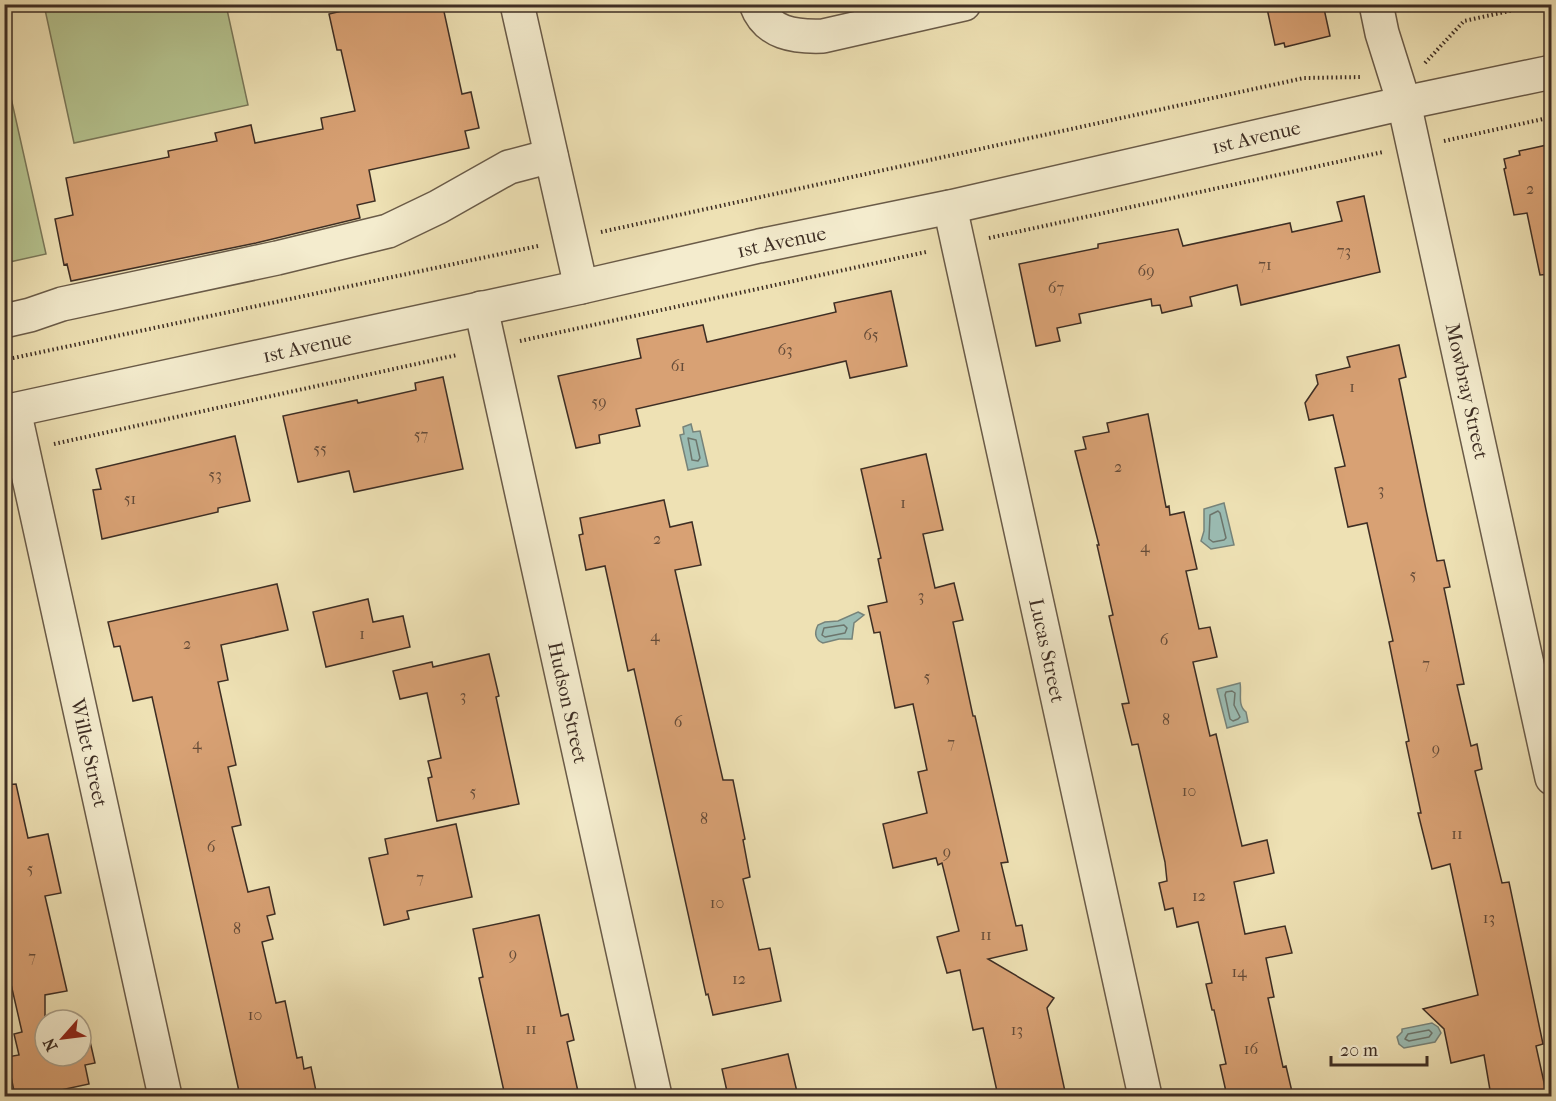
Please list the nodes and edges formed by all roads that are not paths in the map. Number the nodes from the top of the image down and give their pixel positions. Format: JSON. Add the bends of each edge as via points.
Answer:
{"nodes":[{"id":1,"x":517,"y":4,"type":"edge"},
{"id":2,"x":756,"y":4,"type":"edge"},
{"id":3,"x":964,"y":4,"type":"edge"},
{"id":4,"x":1376,"y":4,"type":"edge"},
{"id":5,"x":1551,"y":72,"type":"edge"},
{"id":6,"x":1404,"y":103,"type":"junction"},
{"id":7,"x":551,"y":156,"type":"junction"},
{"id":8,"x":950,"y":207,"type":"junction"},
{"id":9,"x":581,"y":287,"type":"junction"},
{"id":10,"x":481,"y":308,"type":"junction"},
{"id":11,"x":4,"y":321,"type":"edge"},
{"id":12,"x":9,"y":411,"type":"edge"},
{"id":13,"x":1551,"y":778,"type":"edge"},
{"id":14,"x":165,"y":1096,"type":"edge"},
{"id":15,"x":655,"y":1096,"type":"edge"},
{"id":16,"x":1145,"y":1096,"type":"edge"}],
"edges":[{"from":1,"to":7,"type":"street"},
{"from":2,"to":3,"type":"street","via":[[760,15],[778,31],[800,37],[823,36]]},
{"from":4,"to":6,"type":"street","name":"Mowbray Street"},
{"from":5,"to":6,"type":"street","name":"1st Avenue"},
{"from":6,"to":8,"type":"street","name":"1st Avenue"},
{"from":6,"to":13,"type":"street","name":"Mowbray Street"},
{"from":7,"to":9,"type":"street"},
{"from":7,"to":11,"type":"street","via":[[510,167],[388,231],[62,304]]},
{"from":8,"to":9,"type":"street","name":"1st Avenue"},
{"from":8,"to":16,"type":"street","name":"Lucas Street"},
{"from":9,"to":10,"type":"street","name":"1st Avenue"},
{"from":10,"to":12,"type":"street","name":"1st Avenue"},
{"from":10,"to":15,"type":"street","name":"Hudson Street"},
{"from":12,"to":14,"type":"street","name":"Willet Street","via":[[24,450]]}]}
